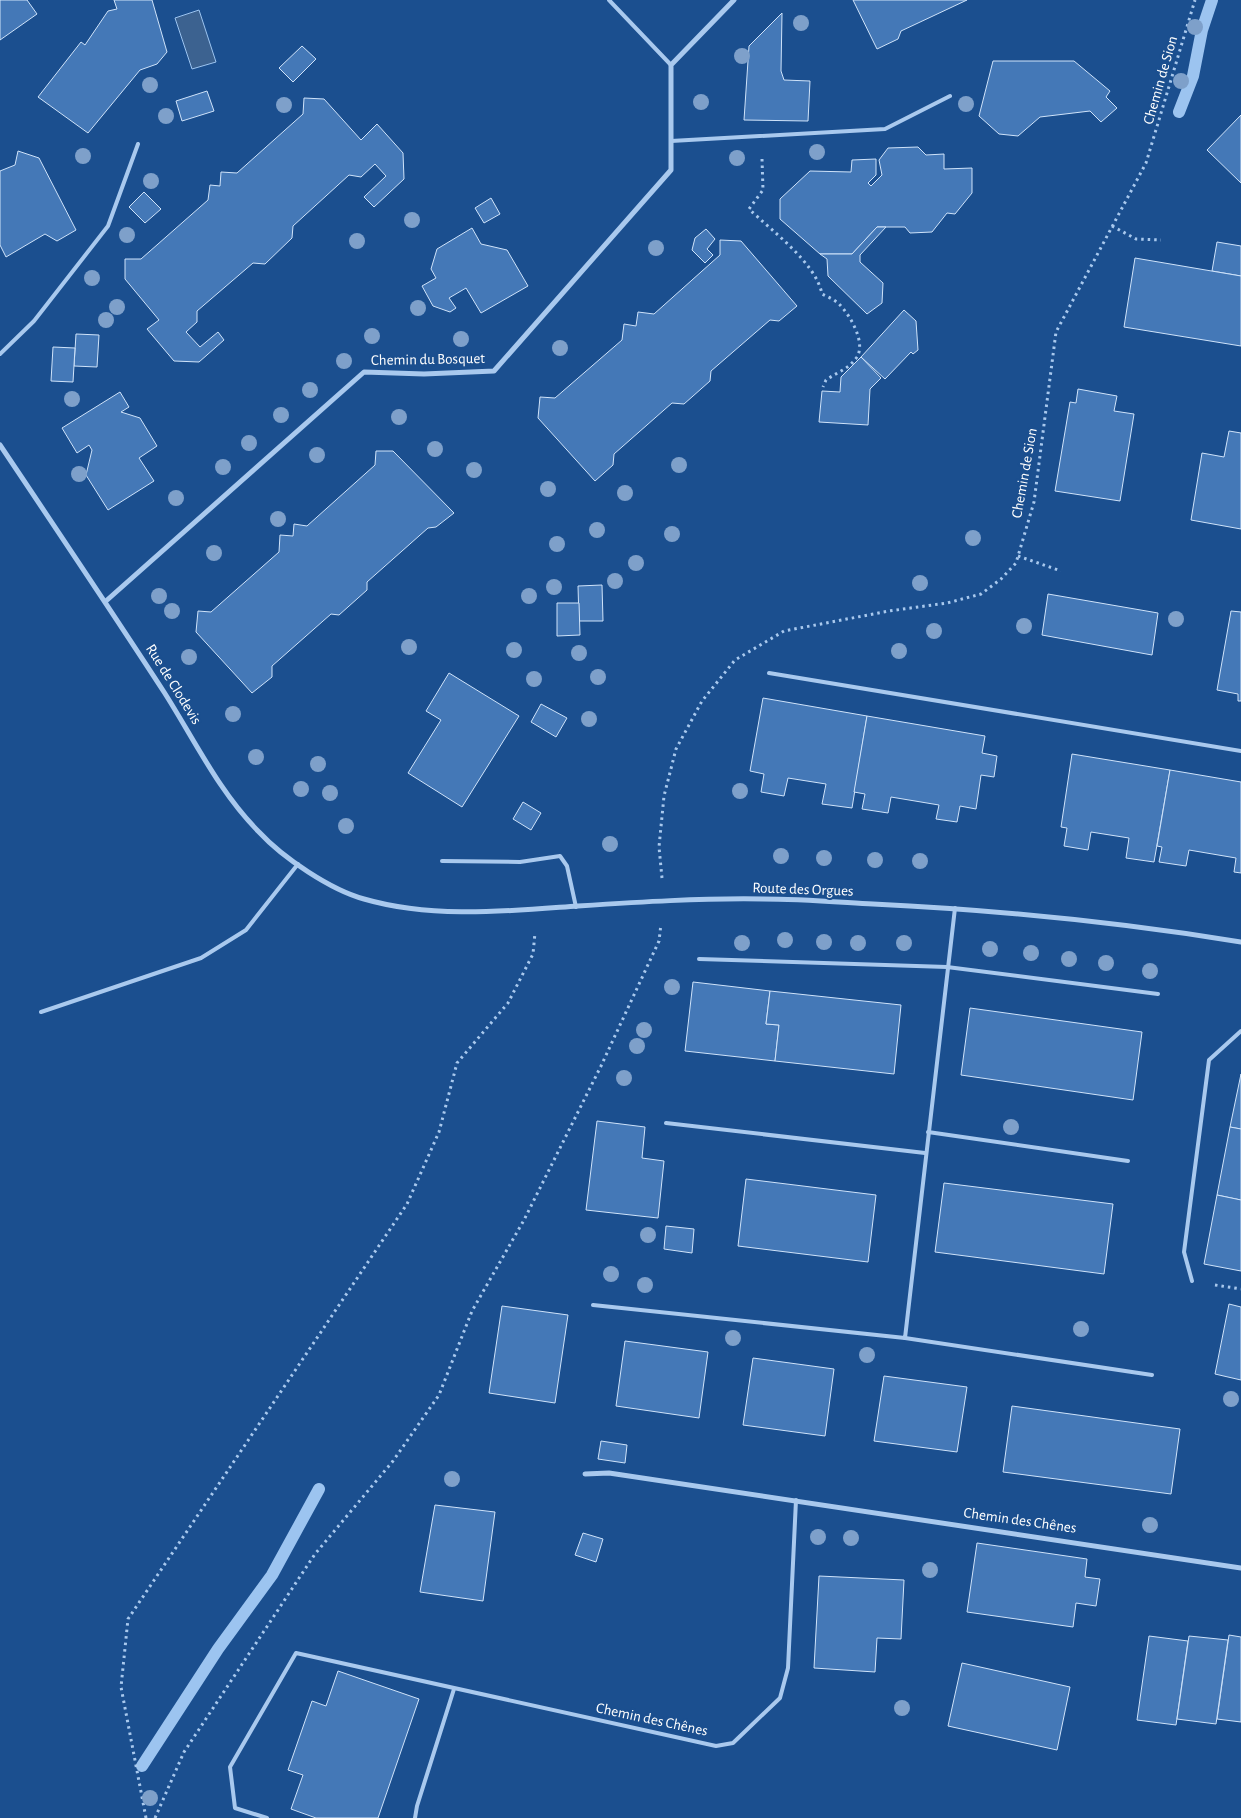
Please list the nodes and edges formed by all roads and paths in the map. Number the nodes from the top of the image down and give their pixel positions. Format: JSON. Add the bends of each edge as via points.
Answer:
{"nodes":[{"id":1,"x":609,"y":0,"type":"edge"},
{"id":2,"x":734,"y":0,"type":"edge"},
{"id":3,"x":1195,"y":0,"type":"edge"},
{"id":4,"x":670,"y":66,"type":"junction"},
{"id":5,"x":950,"y":96,"type":"dead end"},
{"id":6,"x":761,"y":136,"type":"junction"},
{"id":7,"x":671,"y":141,"type":"junction"},
{"id":8,"x":138,"y":144,"type":"dead end"},
{"id":9,"x":1112,"y":226,"type":"junction"},
{"id":10,"x":1161,"y":240,"type":"dead end"},
{"id":11,"x":0,"y":354,"type":"edge"},
{"id":12,"x":823,"y":387,"type":"dead end"},
{"id":13,"x":0,"y":445,"type":"edge"},
{"id":14,"x":1018,"y":556,"type":"junction"},
{"id":15,"x":1061,"y":572,"type":"dead end"},
{"id":16,"x":106,"y":601,"type":"junction"},
{"id":17,"x":768,"y":673,"type":"dead end"},
{"id":18,"x":1241,"y":751,"type":"edge"},
{"id":19,"x":442,"y":861,"type":"dead end"},
{"id":20,"x":298,"y":864,"type":"junction"},
{"id":21,"x":363,"y":899,"type":"joint"},
{"id":22,"x":664,"y":901,"type":"junction"},
{"id":23,"x":576,"y":906,"type":"junction"},
{"id":24,"x":954,"y":908,"type":"junction"},
{"id":25,"x":538,"y":909,"type":"junction"},
{"id":26,"x":1241,"y":942,"type":"edge"},
{"id":27,"x":700,"y":959,"type":"dead end"},
{"id":28,"x":948,"y":967,"type":"junction"},
{"id":29,"x":1158,"y":994,"type":"dead end"},
{"id":30,"x":41,"y":1012,"type":"dead end"},
{"id":31,"x":1241,"y":1031,"type":"edge"},
{"id":32,"x":666,"y":1123,"type":"dead end"},
{"id":33,"x":928,"y":1132,"type":"junction"},
{"id":34,"x":925,"y":1153,"type":"junction"},
{"id":35,"x":1128,"y":1161,"type":"dead end"},
{"id":36,"x":1192,"y":1281,"type":"dead end"},
{"id":37,"x":593,"y":1305,"type":"dead end"},
{"id":38,"x":905,"y":1338,"type":"junction"},
{"id":39,"x":1152,"y":1375,"type":"dead end"},
{"id":40,"x":585,"y":1474,"type":"dead end"},
{"id":41,"x":796,"y":1500,"type":"junction"},
{"id":42,"x":1241,"y":1568,"type":"edge"},
{"id":43,"x":454,"y":1690,"type":"junction"},
{"id":44,"x":146,"y":1818,"type":"edge"},
{"id":45,"x":155,"y":1818,"type":"edge"},
{"id":46,"x":267,"y":1818,"type":"edge"},
{"id":47,"x":415,"y":1818,"type":"edge"}],
"edges":[{"from":1,"to":4,"type":"lane"},
{"from":2,"to":4,"type":"street"},
{"from":3,"to":9,"type":"path","name":"Chemin de Sion","via":[[1146,163]]},
{"from":4,"to":7,"type":"street","name":"Chemin du Bosquet"},
{"from":5,"to":6,"type":"lane","via":[[885,129]]},
{"from":6,"to":7,"type":"lane"},
{"from":6,"to":12,"type":"path","via":[[763,190],[749,209],[805,263],[820,282],[822,294],[839,304],[859,336],[861,348],[856,357],[839,374],[826,380]]},
{"from":7,"to":16,"type":"street","name":"Chemin du Bosquet","via":[[671,170],[494,371],[364,372]]},
{"from":8,"to":11,"type":"lane","via":[[108,226],[34,321]]},
{"from":9,"to":10,"type":"path","via":[[1136,239]]},
{"from":9,"to":14,"type":"path","name":"Chemin de Sion","via":[[1056,332],[1034,502]]},
{"from":13,"to":16,"type":"street","name":"Rue de Clodevis"},
{"from":14,"to":15,"type":"path"},
{"from":14,"to":22,"type":"path","name":"Chemin de Sion","via":[[1016,563],[1001,579],[982,594],[784,631],[735,660],[702,701],[676,749],[664,796],[659,847]]},
{"from":16,"to":20,"type":"street","name":"Rue de Clodevis","via":[[226,793],[260,834]]},
{"from":17,"to":18,"type":"lane"},
{"from":19,"to":23,"type":"lane","via":[[520,862],[560,856],[567,866]]},
{"from":20,"to":21,"type":"street","name":"Rue de Clodevis","via":[[331,885]]},
{"from":20,"to":30,"type":"lane","via":[[246,930],[201,958]]},
{"from":21,"to":25,"type":"street","name":"Route des Orgues","via":[[418,909],[498,913]]},
{"from":22,"to":23,"type":"street","name":"Route des Orgues"},
{"from":22,"to":24,"type":"street","name":"Route des Orgues","via":[[764,898]]},
{"from":22,"to":45,"type":"path","name":"Chemin de Sion","via":[[659,942],[524,1220],[472,1311],[439,1395],[393,1460],[315,1554],[184,1752]]},
{"from":23,"to":25,"type":"street","name":"Route des Orgues"},
{"from":24,"to":26,"type":"street","name":"Route des Orgues","via":[[1144,926]]},
{"from":24,"to":28,"type":"lane"},
{"from":25,"to":44,"type":"path","via":[[534,954],[508,1003],[457,1063],[439,1132],[407,1204],[128,1619],[121,1687]]},
{"from":27,"to":28,"type":"lane"},
{"from":28,"to":29,"type":"lane"},
{"from":28,"to":33,"type":"lane"},
{"from":31,"to":36,"type":"lane","via":[[1209,1060],[1184,1252]]},
{"from":32,"to":34,"type":"lane"},
{"from":33,"to":34,"type":"lane"},
{"from":33,"to":35,"type":"lane"},
{"from":34,"to":38,"type":"lane"},
{"from":37,"to":38,"type":"lane"},
{"from":38,"to":39,"type":"lane"},
{"from":40,"to":41,"type":"street","name":"Chemin des Chênes","via":[[609,1473]]},
{"from":41,"to":42,"type":"street","name":"Chemin des Chênes"},
{"from":41,"to":43,"type":"lane","name":"Chemin des Chênes","via":[[788,1668],[780,1698],[733,1743],[716,1746]]},
{"from":43,"to":46,"type":"lane","name":"Chemin des Chênes","via":[[296,1652],[230,1767],[235,1808]]},
{"from":43,"to":47,"type":"lane"}]}
